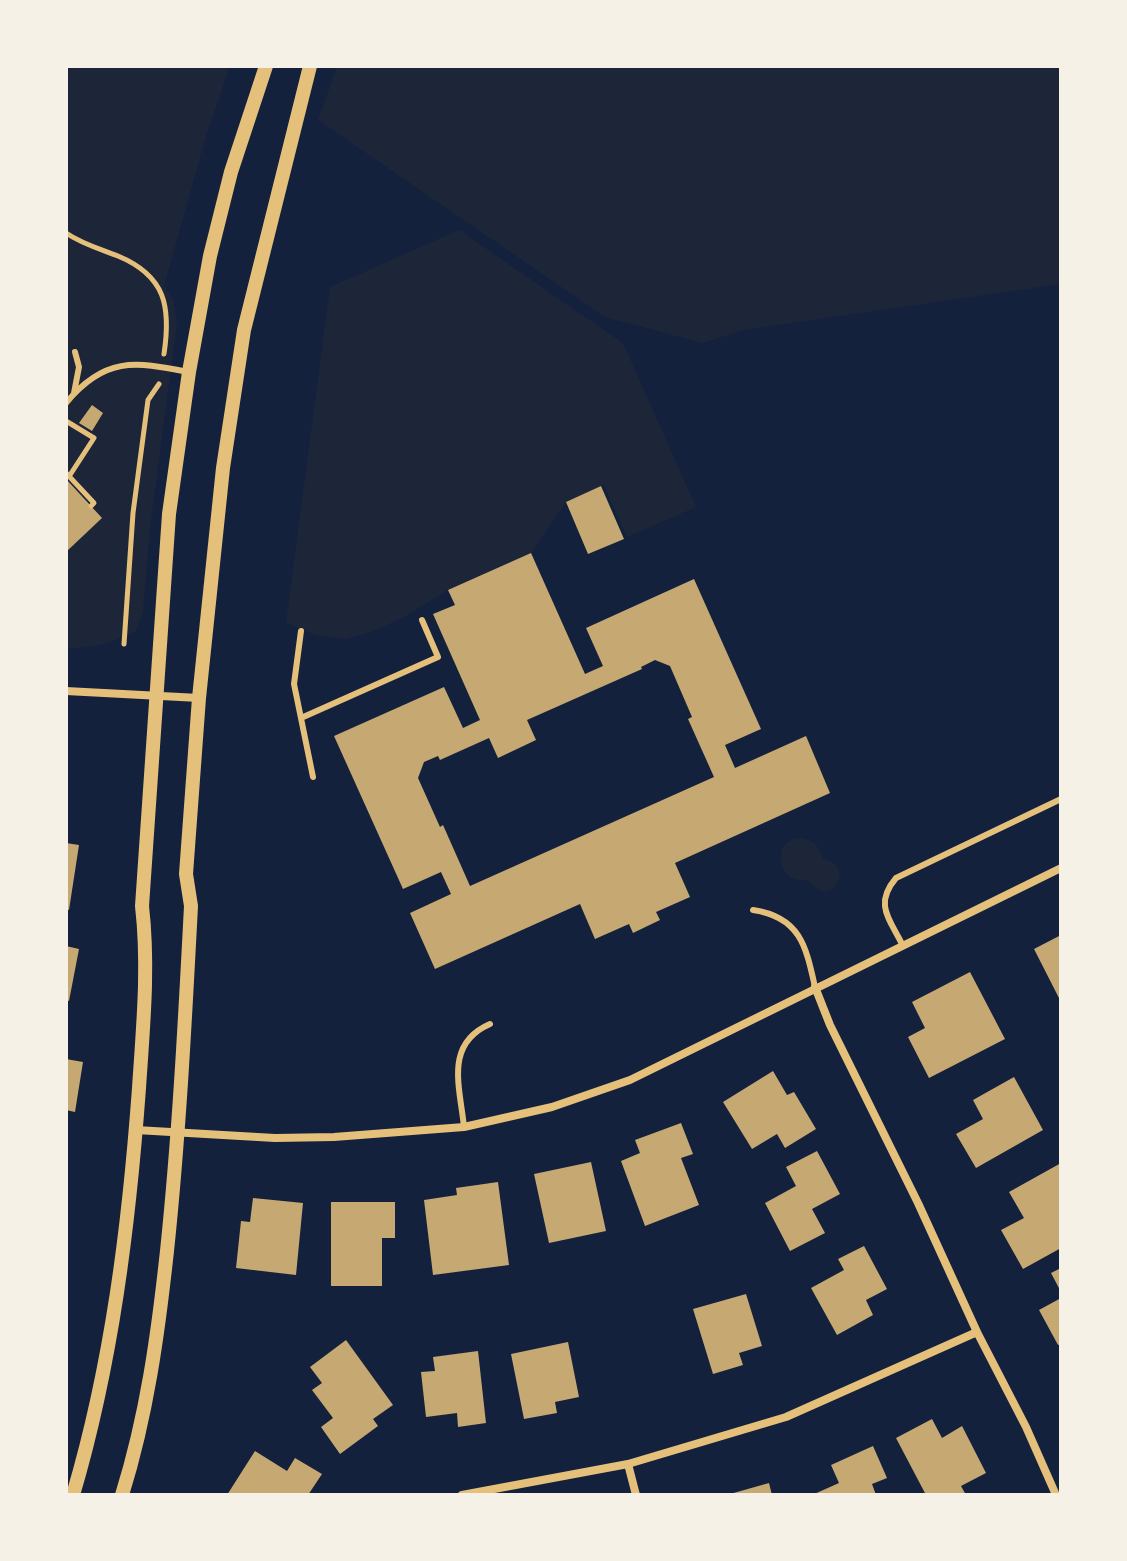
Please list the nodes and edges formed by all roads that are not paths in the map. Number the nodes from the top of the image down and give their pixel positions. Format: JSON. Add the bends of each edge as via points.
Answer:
{"nodes":[{"id":1,"x":266,"y":66,"type":"edge"},
{"id":2,"x":310,"y":66,"type":"edge"},
{"id":3,"x":75,"y":352,"type":"dead end"},
{"id":4,"x":189,"y":372,"type":"junction"},
{"id":5,"x":74,"y":393,"type":"junction"},
{"id":6,"x":66,"y":403,"type":"edge"},
{"id":7,"x":422,"y":620,"type":"dead end"},
{"id":8,"x":301,"y":631,"type":"dead end"},
{"id":9,"x":66,"y":691,"type":"edge"},
{"id":10,"x":158,"y":696,"type":"junction"},
{"id":11,"x":199,"y":698,"type":"junction"},
{"id":12,"x":301,"y":718,"type":"junction"},
{"id":13,"x":313,"y":777,"type":"dead end"},
{"id":14,"x":1061,"y":799,"type":"edge"},
{"id":15,"x":1061,"y":868,"type":"edge"},
{"id":16,"x":753,"y":910,"type":"dead end"},
{"id":17,"x":902,"y":944,"type":"junction"},
{"id":18,"x":815,"y":987,"type":"junction"},
{"id":19,"x":490,"y":1024,"type":"dead end"},
{"id":20,"x":464,"y":1127,"type":"junction"},
{"id":21,"x":136,"y":1130,"type":"junction"},
{"id":22,"x":178,"y":1132,"type":"junction"},
{"id":23,"x":977,"y":1332,"type":"junction"},
{"id":24,"x":628,"y":1464,"type":"junction"},
{"id":25,"x":73,"y":1495,"type":"edge"},
{"id":26,"x":122,"y":1495,"type":"edge"},
{"id":27,"x":462,"y":1495,"type":"edge"},
{"id":28,"x":636,"y":1495,"type":"edge"},
{"id":29,"x":1056,"y":1495,"type":"edge"}],
"edges":[{"from":1,"to":4,"type":"street","via":[[213,242]]},
{"from":2,"to":11,"type":"street","via":[[244,330],[223,468]]},
{"from":3,"to":5,"type":"lane","via":[[79,367]]},
{"from":4,"to":5,"type":"lane","via":[[135,363],[114,366]]},
{"from":4,"to":10,"type":"street","via":[[169,514]]},
{"from":5,"to":6,"type":"lane"},
{"from":7,"to":12,"type":"lane","via":[[438,657]]},
{"from":8,"to":12,"type":"lane","via":[[294,684]]},
{"from":9,"to":10,"type":"street"},
{"from":10,"to":11,"type":"street"},
{"from":10,"to":21,"type":"street","via":[[142,906],[147,950]]},
{"from":11,"to":22,"type":"street","via":[[186,874],[191,906]]},
{"from":12,"to":13,"type":"lane"},
{"from":14,"to":17,"type":"lane","via":[[896,878],[883,905]]},
{"from":15,"to":17,"type":"street"},
{"from":16,"to":18,"type":"lane","via":[[773,913],[798,935]]},
{"from":17,"to":18,"type":"street"},
{"from":18,"to":20,"type":"street","via":[[630,1080],[552,1107]]},
{"from":18,"to":23,"type":"street"},
{"from":19,"to":20,"type":"lane","via":[[462,1046],[457,1064]]},
{"from":20,"to":22,"type":"street","via":[[275,1138]]},
{"from":21,"to":22,"type":"street"},
{"from":21,"to":25,"type":"street","via":[[109,1345]]},
{"from":22,"to":26,"type":"street","via":[[156,1350]]},
{"from":23,"to":24,"type":"street","via":[[786,1417]]},
{"from":23,"to":29,"type":"street"},
{"from":24,"to":27,"type":"street"},
{"from":24,"to":28,"type":"street"}]}
